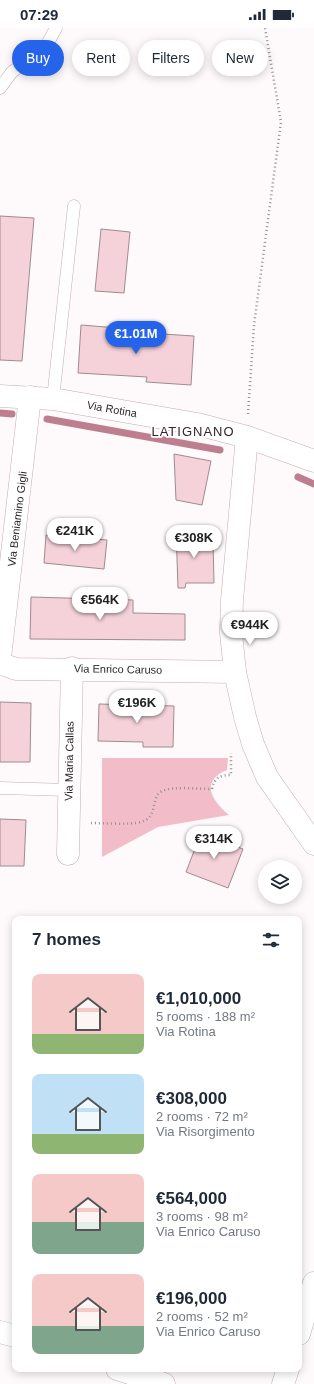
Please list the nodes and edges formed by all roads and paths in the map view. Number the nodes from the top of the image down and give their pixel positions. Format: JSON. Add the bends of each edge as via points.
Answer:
{"nodes":[{"id":1,"x":56,"y":28,"type":"edge"},
{"id":2,"x":265,"y":28,"type":"edge"},
{"id":3,"x":0,"y":88,"type":"edge"},
{"id":4,"x":74,"y":206,"type":"dead end"},
{"id":5,"x":0,"y":396,"type":"edge"},
{"id":6,"x":30,"y":397,"type":"junction"},
{"id":7,"x":53,"y":399,"type":"junction"},
{"id":8,"x":247,"y":437,"type":"junction"},
{"id":9,"x":314,"y":461,"type":"edge"},
{"id":10,"x":2,"y":664,"type":"joint"},
{"id":11,"x":72,"y":668,"type":"junction"},
{"id":12,"x":235,"y":672,"type":"junction"},
{"id":13,"x":231,"y":746,"type":"dead end"},
{"id":14,"x":0,"y":788,"type":"edge"},
{"id":15,"x":69,"y":790,"type":"junction"},
{"id":16,"x":68,"y":823,"type":"junction"},
{"id":17,"x":314,"y":844,"type":"edge"},
{"id":18,"x":68,"y":854,"type":"dead end"},
{"id":19,"x":314,"y":1283,"type":"edge"},
{"id":20,"x":306,"y":1323,"type":"edge"},
{"id":21,"x":0,"y":1332,"type":"edge"},
{"id":22,"x":12,"y":1335,"type":"edge"},
{"id":23,"x":126,"y":1372,"type":"edge"},
{"id":24,"x":287,"y":1372,"type":"edge"},
{"id":25,"x":164,"y":1384,"type":"edge"},
{"id":26,"x":283,"y":1384,"type":"edge"}],
"edges":[{"from":1,"to":3,"type":"lane","via":[[45,48],[12,72]]},
{"from":2,"to":8,"type":"path","via":[[281,122],[254,325]]},
{"from":4,"to":7,"type":"lane"},
{"from":5,"to":6,"type":"street","name":"Via Rotina"},
{"from":6,"to":7,"type":"street","name":"Via Rotina"},
{"from":6,"to":10,"type":"street","name":"Via Beniamino Gigli","via":[[0,658]]},
{"from":7,"to":8,"type":"street","name":"Via Rotina","via":[[197,424]]},
{"from":8,"to":9,"type":"street","name":"Via Rotina"},
{"from":8,"to":12,"type":"street","via":[[232,600],[231,633]]},
{"from":10,"to":11,"type":"street","name":"Via Enrico Caruso","via":[[16,669]]},
{"from":11,"to":12,"type":"street","name":"Via Enrico Caruso"},
{"from":11,"to":15,"type":"street","name":"Via Maria Callas"},
{"from":12,"to":17,"type":"street","via":[[253,744],[267,777]]},
{"from":13,"to":16,"type":"path","via":[[231,774],[219,777],[213,782],[212,789],[161,792],[155,800],[154,811],[141,823]]},
{"from":14,"to":15,"type":"lane"},
{"from":15,"to":16,"type":"street","name":"Via Maria Callas"},
{"from":16,"to":18,"type":"street","name":"Via Maria Callas"},
{"from":19,"to":20,"type":"street"},
{"from":21,"to":22,"type":"street"},
{"from":23,"to":25,"type":"street"},
{"from":24,"to":26,"type":"street"}]}
